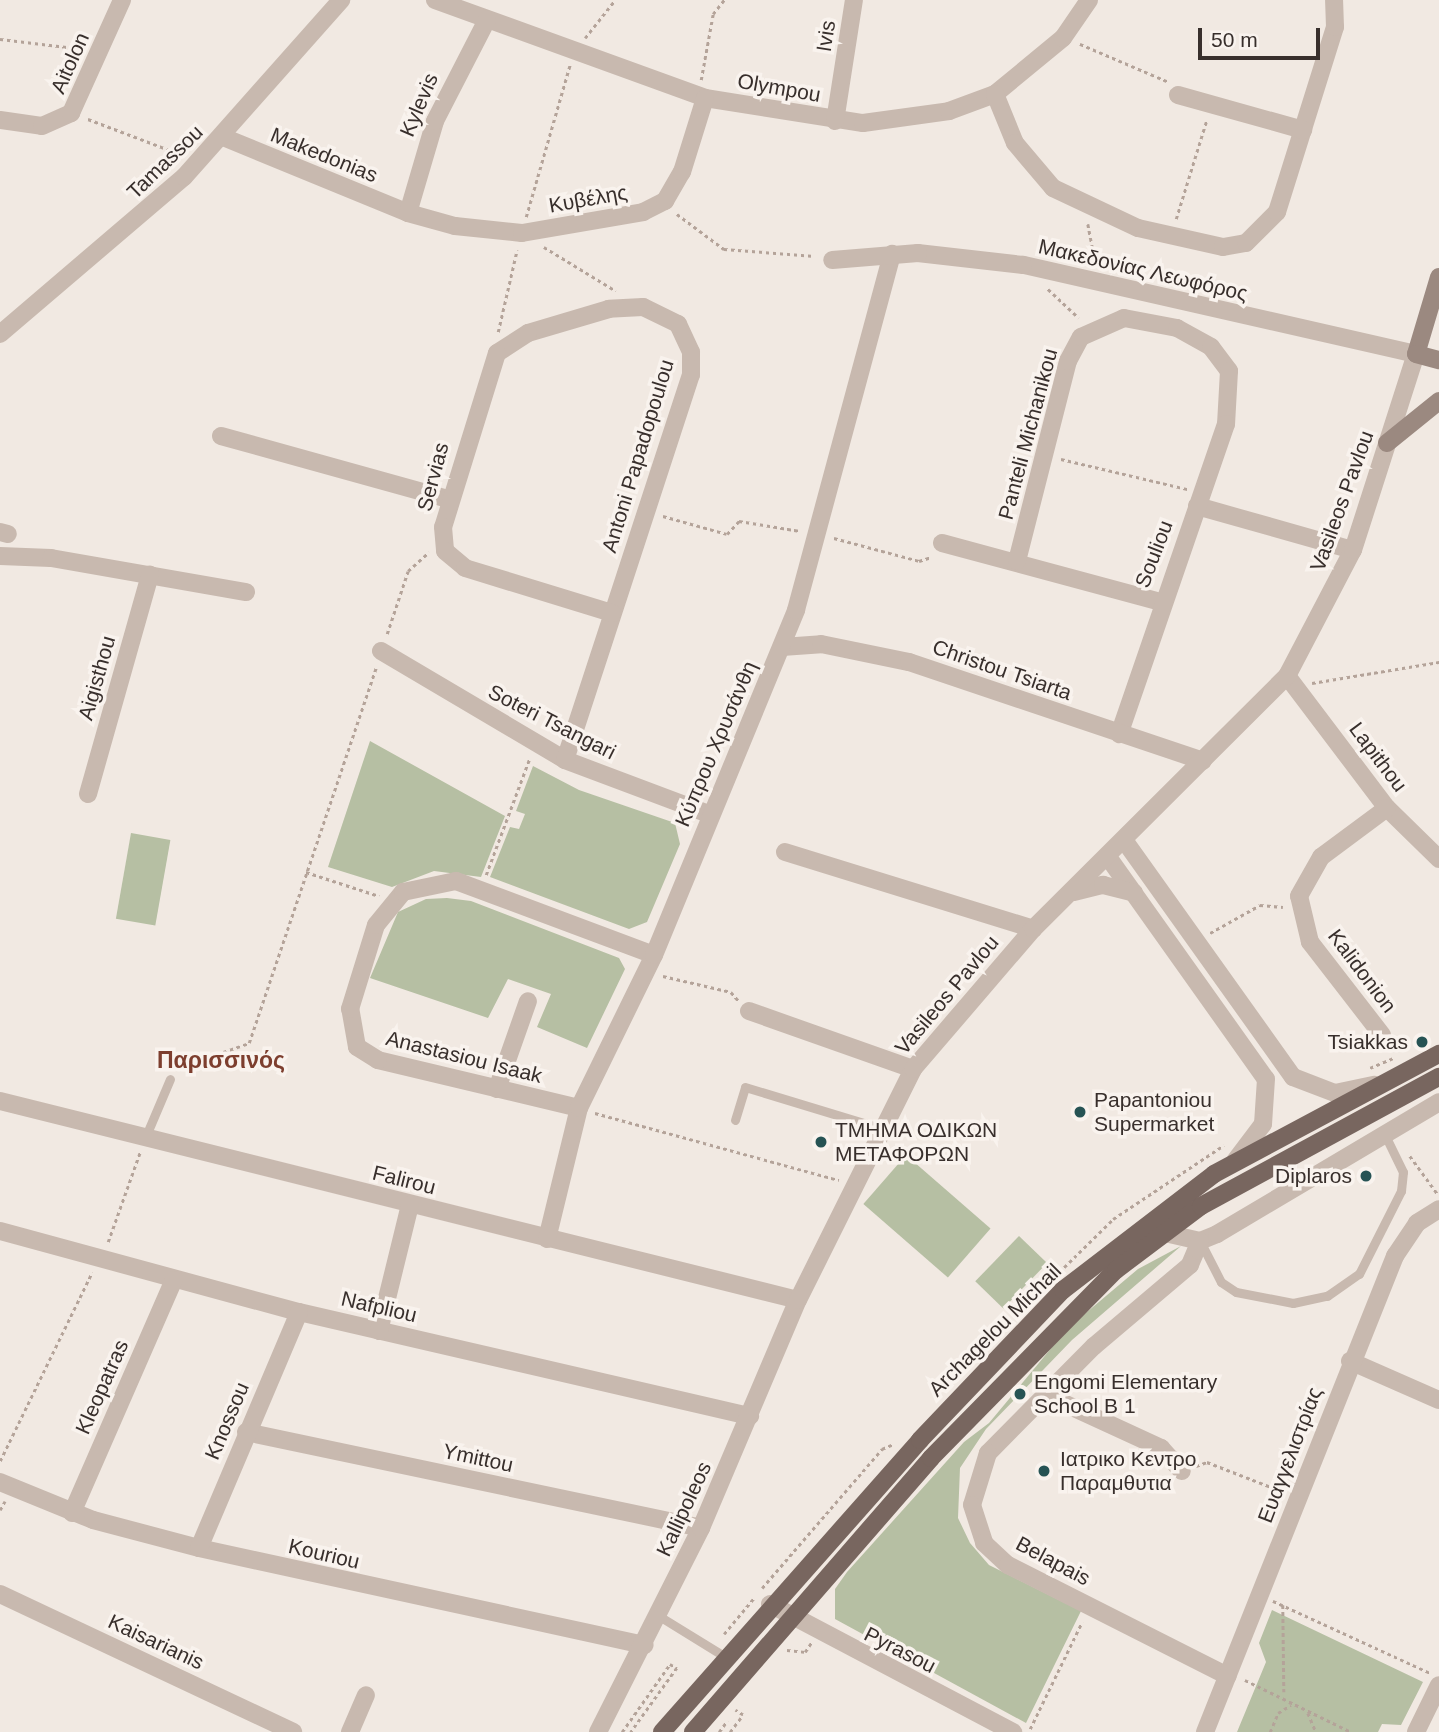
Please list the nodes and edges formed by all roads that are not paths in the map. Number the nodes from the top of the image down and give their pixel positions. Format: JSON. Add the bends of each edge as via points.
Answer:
{"nodes":[{"id":1,"x":122,"y":0,"type":"edge"},
{"id":2,"x":341,"y":0,"type":"edge"},
{"id":3,"x":435,"y":0,"type":"edge"},
{"id":4,"x":854,"y":0,"type":"edge"},
{"id":5,"x":1089,"y":0,"type":"edge"},
{"id":6,"x":1334,"y":0,"type":"edge"},
{"id":7,"x":486,"y":20,"type":"junction"},
{"id":8,"x":995,"y":94,"type":"junction"},
{"id":9,"x":1178,"y":95,"type":"road end"},
{"id":10,"x":705,"y":98,"type":"junction"},
{"id":11,"x":0,"y":120,"type":"edge"},
{"id":12,"x":835,"y":121,"type":"junction"},
{"id":13,"x":1303,"y":131,"type":"junction"},
{"id":14,"x":223,"y":137,"type":"junction"},
{"id":15,"x":408,"y":213,"type":"junction"},
{"id":16,"x":892,"y":254,"type":"junction"},
{"id":17,"x":832,"y":260,"type":"road end"},
{"id":18,"x":1439,"y":278,"type":"edge"},
{"id":19,"x":643,"y":307,"type":"joint"},
{"id":20,"x":0,"y":334,"type":"edge"},
{"id":21,"x":1416,"y":354,"type":"junction"},
{"id":22,"x":1439,"y":360,"type":"edge"},
{"id":23,"x":1439,"y":401,"type":"edge"},
{"id":24,"x":220,"y":436,"type":"dead end"},
{"id":25,"x":1387,"y":443,"type":"junction"},
{"id":26,"x":448,"y":499,"type":"junction"},
{"id":27,"x":1200,"y":499,"type":"junction"},
{"id":28,"x":942,"y":543,"type":"road end"},
{"id":29,"x":1353,"y":551,"type":"junction"},
{"id":30,"x":0,"y":556,"type":"edge"},
{"id":31,"x":1017,"y":562,"type":"junction"},
{"id":32,"x":150,"y":575,"type":"junction"},
{"id":33,"x":247,"y":592,"type":"dead end"},
{"id":34,"x":1161,"y":602,"type":"junction"},
{"id":35,"x":612,"y":613,"type":"junction"},
{"id":36,"x":782,"y":647,"type":"junction"},
{"id":37,"x":381,"y":651,"type":"road end"},
{"id":38,"x":1291,"y":681,"type":"junction"},
{"id":39,"x":1119,"y":734,"type":"junction"},
{"id":40,"x":565,"y":760,"type":"junction"},
{"id":41,"x":1203,"y":761,"type":"junction"},
{"id":42,"x":88,"y":794,"type":"dead end"},
{"id":43,"x":1387,"y":808,"type":"junction"},
{"id":44,"x":711,"y":815,"type":"junction"},
{"id":45,"x":1124,"y":840,"type":"junction"},
{"id":46,"x":785,"y":852,"type":"dead end"},
{"id":47,"x":1108,"y":857,"type":"junction"},
{"id":48,"x":1439,"y":859,"type":"edge"},
{"id":49,"x":1070,"y":893,"type":"junction"},
{"id":50,"x":1134,"y":893,"type":"junction"},
{"id":51,"x":1033,"y":929,"type":"junction"},
{"id":52,"x":654,"y":955,"type":"junction"},
{"id":53,"x":528,"y":1002,"type":"dead end"},
{"id":54,"x":749,"y":1011,"type":"road end"},
{"id":55,"x":1382,"y":1035,"type":"dead end"},
{"id":56,"x":1436,"y":1054,"type":"edge"},
{"id":57,"x":913,"y":1069,"type":"junction"},
{"id":58,"x":1439,"y":1077,"type":"edge"},
{"id":59,"x":170,"y":1079,"type":"road end"},
{"id":60,"x":1374,"y":1085,"type":"junction"},
{"id":61,"x":497,"y":1090,"type":"junction"},
{"id":62,"x":0,"y":1101,"type":"edge"},
{"id":63,"x":1439,"y":1102,"type":"edge"},
{"id":64,"x":579,"y":1108,"type":"junction"},
{"id":65,"x":735,"y":1120,"type":"dead end"},
{"id":66,"x":883,"y":1129,"type":"junction"},
{"id":67,"x":1383,"y":1131,"type":"junction"},
{"id":68,"x":145,"y":1138,"type":"junction"},
{"id":69,"x":1235,"y":1161,"type":"junction"},
{"id":70,"x":410,"y":1205,"type":"junction"},
{"id":71,"x":1439,"y":1209,"type":"edge"},
{"id":72,"x":0,"y":1231,"type":"edge"},
{"id":73,"x":1165,"y":1233,"type":"junction"},
{"id":74,"x":547,"y":1239,"type":"junction"},
{"id":75,"x":1200,"y":1241,"type":"junction"},
{"id":76,"x":174,"y":1280,"type":"junction"},
{"id":77,"x":798,"y":1300,"type":"junction"},
{"id":78,"x":299,"y":1312,"type":"junction"},
{"id":79,"x":379,"y":1331,"type":"junction"},
{"id":80,"x":1350,"y":1361,"type":"junction"},
{"id":81,"x":1046,"y":1395,"type":"junction"},
{"id":82,"x":1439,"y":1400,"type":"edge"},
{"id":83,"x":750,"y":1416,"type":"junction"},
{"id":84,"x":246,"y":1432,"type":"junction"},
{"id":85,"x":1182,"y":1471,"type":"road end"},
{"id":86,"x":0,"y":1482,"type":"edge"},
{"id":87,"x":72,"y":1513,"type":"junction"},
{"id":88,"x":701,"y":1528,"type":"junction"},
{"id":89,"x":199,"y":1548,"type":"junction"},
{"id":90,"x":0,"y":1594,"type":"edge"},
{"id":91,"x":770,"y":1604,"type":"junction"},
{"id":92,"x":659,"y":1616,"type":"junction"},
{"id":93,"x":790,"y":1620,"type":"junction"},
{"id":94,"x":645,"y":1645,"type":"junction"},
{"id":95,"x":724,"y":1656,"type":"junction"},
{"id":96,"x":1237,"y":1678,"type":"junction"},
{"id":97,"x":1439,"y":1685,"type":"edge"},
{"id":98,"x":366,"y":1695,"type":"dead end"},
{"id":99,"x":1009,"y":1731,"type":"edge"},
{"id":100,"x":293,"y":1732,"type":"edge"},
{"id":101,"x":350,"y":1732,"type":"edge"},
{"id":102,"x":598,"y":1732,"type":"edge"},
{"id":103,"x":662,"y":1732,"type":"edge"},
{"id":104,"x":693,"y":1732,"type":"edge"},
{"id":105,"x":1205,"y":1732,"type":"edge"},
{"id":106,"x":1416,"y":1732,"type":"edge"}],
"edges":[{"from":1,"to":11,"type":"street","name":"Aitolon","via":[[71,113],[42,125]]},
{"from":2,"to":14,"type":"street","name":"Tamassou"},
{"from":3,"to":7,"type":"street","name":"Olympou"},
{"from":4,"to":12,"type":"street","name":"Ivis"},
{"from":5,"to":8,"type":"street","name":"Olympou","via":[[1063,38]]},
{"from":6,"to":13,"type":"street","via":[[1335,27]]},
{"from":7,"to":10,"type":"street","name":"Olympou"},
{"from":7,"to":15,"type":"street","name":"Kylevis","via":[[435,121]]},
{"from":8,"to":12,"type":"street","name":"Olympou","via":[[902,119]]},
{"from":8,"to":13,"type":"street","via":[[1033,170],[1085,207],[1223,247],[1246,243],[1277,212]]},
{"from":9,"to":13,"type":"street"},
{"from":10,"to":12,"type":"street","name":"Olympou"},
{"from":10,"to":15,"type":"street","name":"Κυβέλης","via":[[682,172],[665,201],[643,212],[522,233],[456,226]]},
{"from":14,"to":15,"type":"street","name":"Makedonias"},
{"from":14,"to":20,"type":"street","name":"Tamassou","via":[[97,258]]},
{"from":16,"to":17,"type":"street","name":"Μακεδονίας Λεωφόρος"},
{"from":16,"to":21,"type":"street","name":"Μακεδονίας Λεωφόρος","via":[[1023,265]]},
{"from":16,"to":36,"type":"street","name":"Κύπρου Χρυσάνθη"},
{"from":18,"to":21,"type":"main road"},
{"from":19,"to":26,"type":"street","name":"Servias","via":[[609,309],[528,333],[504,346],[491,363]]},
{"from":19,"to":35,"type":"street","name":"Antoni Papadopoulou","via":[[677,324],[692,361]]},
{"from":21,"to":22,"type":"main road","name":"Μακεδονίας Λεωφόρος"},
{"from":21,"to":25,"type":"street","name":"Vasileos Pavlou"},
{"from":23,"to":25,"type":"main road"},
{"from":24,"to":26,"type":"street"},
{"from":25,"to":29,"type":"street","name":"Vasileos Pavlou"},
{"from":26,"to":35,"type":"street","name":"Servias","via":[[442,540],[465,568]]},
{"from":27,"to":29,"type":"street","name":"Souliou"},
{"from":27,"to":31,"type":"street","name":"Panteli Michanikou","via":[[1231,403],[1224,362],[1201,339],[1150,321],[1111,319],[1090,328],[1068,361]]},
{"from":27,"to":34,"type":"street","name":"Souliou"},
{"from":28,"to":31,"type":"street"},
{"from":29,"to":38,"type":"street","name":"Vasileos Pavlou"},
{"from":30,"to":32,"type":"street"},
{"from":31,"to":34,"type":"street"},
{"from":32,"to":33,"type":"street"},
{"from":32,"to":42,"type":"street","name":"Aigisthou"},
{"from":34,"to":39,"type":"street","name":"Souliou"},
{"from":35,"to":40,"type":"street","name":"Antoni Papadopoulou"},
{"from":36,"to":39,"type":"street","name":"Christou Tsiarta","via":[[821,644],[909,663]]},
{"from":36,"to":44,"type":"street","name":"Κύπρου Χρυσάνθη"},
{"from":37,"to":40,"type":"street","name":"Soteri Tsangari"},
{"from":38,"to":41,"type":"street","name":"Vasileos Pavlou"},
{"from":38,"to":43,"type":"street","name":"Lapithou"},
{"from":39,"to":41,"type":"street","name":"Christou Tsiarta"},
{"from":40,"to":44,"type":"street","name":"Soteri Tsangari"},
{"from":41,"to":45,"type":"street","name":"Vasileos Pavlou"},
{"from":43,"to":48,"type":"street","name":"Lapithou"},
{"from":43,"to":55,"type":"street","name":"Kalidonion","via":[[1313,866],[1301,884],[1299,908],[1310,942]]},
{"from":44,"to":52,"type":"street","name":"Κύπρου Χρυσάνθη"},
{"from":45,"to":47,"type":"street","name":"Vasileos Pavlou"},
{"from":45,"to":60,"type":"street","via":[[1293,1077],[1335,1093]]},
{"from":46,"to":51,"type":"street"},
{"from":47,"to":49,"type":"street","name":"Vasileos Pavlou"},
{"from":47,"to":50,"type":"street"},
{"from":49,"to":50,"type":"street","via":[[1103,885]]},
{"from":49,"to":51,"type":"street","name":"Vasileos Pavlou"},
{"from":50,"to":69,"type":"street","via":[[1266,1079],[1263,1124]]},
{"from":51,"to":57,"type":"street","name":"Vasileos Pavlou"},
{"from":52,"to":61,"type":"street","name":"Anastasiou Isaak","via":[[481,888],[429,882],[392,901],[376,925],[351,1003],[352,1040],[378,1060]]},
{"from":52,"to":64,"type":"street","name":"Κύπρου Χρυσάνθη"},
{"from":53,"to":61,"type":"street"},
{"from":54,"to":57,"type":"street"},
{"from":56,"to":60,"type":"main road","name":"Archagelou Michail"},
{"from":57,"to":66,"type":"street","name":"Vasileos Pavlou"},
{"from":58,"to":73,"type":"main road","name":"Archagelou Michail","via":[[1300,1147]]},
{"from":59,"to":68,"type":"lane"},
{"from":60,"to":69,"type":"main road","name":"Archagelou Michail"},
{"from":61,"to":64,"type":"street","name":"Anastasiou Isaak"},
{"from":62,"to":68,"type":"street","name":"Falirou"},
{"from":63,"to":67,"type":"street"},
{"from":64,"to":74,"type":"street","name":"Κύπρου Χρυσάνθη"},
{"from":65,"to":66,"type":"lane","via":[[745,1087]]},
{"from":66,"to":77,"type":"street","name":"Vasileos Pavlou"},
{"from":67,"to":75,"type":"street"},
{"from":67,"to":75,"type":"lane","via":[[1403,1172],[1401,1191],[1359,1274],[1327,1296],[1293,1303],[1236,1292],[1221,1282]]},
{"from":68,"to":70,"type":"street","name":"Falirou"},
{"from":69,"to":91,"type":"main road","name":"Archagelou Michail","via":[[1063,1290]]},
{"from":70,"to":74,"type":"street","name":"Falirou"},
{"from":70,"to":79,"type":"street"},
{"from":71,"to":80,"type":"street","name":"Ευαγγελιστρίας","via":[[1418,1223],[1395,1256]]},
{"from":72,"to":76,"type":"street","name":"Nafpliou"},
{"from":73,"to":75,"type":"street"},
{"from":73,"to":93,"type":"main road","name":"Archagelou Michail","via":[[1072,1310],[996,1387]]},
{"from":74,"to":77,"type":"street","name":"Falirou"},
{"from":75,"to":81,"type":"street","name":"Belapais","via":[[1190,1265]]},
{"from":76,"to":78,"type":"street","name":"Nafpliou"},
{"from":76,"to":87,"type":"street","name":"Kleopatras"},
{"from":77,"to":83,"type":"street","name":"Kallipoleos"},
{"from":78,"to":79,"type":"street","name":"Nafpliou"},
{"from":78,"to":84,"type":"street","name":"Knossou"},
{"from":79,"to":83,"type":"street","name":"Nafpliou"},
{"from":80,"to":82,"type":"street"},
{"from":80,"to":96,"type":"street","name":"Ευαγγελιστρίας","via":[[1259,1595]]},
{"from":81,"to":85,"type":"street","via":[[1161,1448]]},
{"from":81,"to":96,"type":"street","name":"Belapais","via":[[979,1467],[974,1524],[996,1556]]},
{"from":83,"to":88,"type":"street","name":"Kallipoleos"},
{"from":84,"to":88,"type":"street","name":"Ymittou"},
{"from":84,"to":89,"type":"street","name":"Knossou"},
{"from":86,"to":87,"type":"street","name":"Kouriou"},
{"from":87,"to":89,"type":"street","name":"Kouriou"},
{"from":88,"to":92,"type":"street","name":"Kallipoleos"},
{"from":89,"to":94,"type":"street","name":"Kouriou"},
{"from":90,"to":100,"type":"street","name":"Kaisarianis"},
{"from":91,"to":93,"type":"street","name":"Pyrasou"},
{"from":91,"to":95,"type":"main road","name":"Archagelou Michail"},
{"from":92,"to":94,"type":"street","name":"Kallipoleos"},
{"from":92,"to":95,"type":"lane"},
{"from":93,"to":99,"type":"street","name":"Pyrasou"},
{"from":93,"to":104,"type":"main road","name":"Archagelou Michail"},
{"from":94,"to":102,"type":"street","name":"Kallipoleos"},
{"from":95,"to":103,"type":"main road","name":"Archagelou Michail"},
{"from":96,"to":105,"type":"street","name":"Ευαγγελιστρίας"},
{"from":97,"to":106,"type":"street"},
{"from":98,"to":101,"type":"street"}]}
